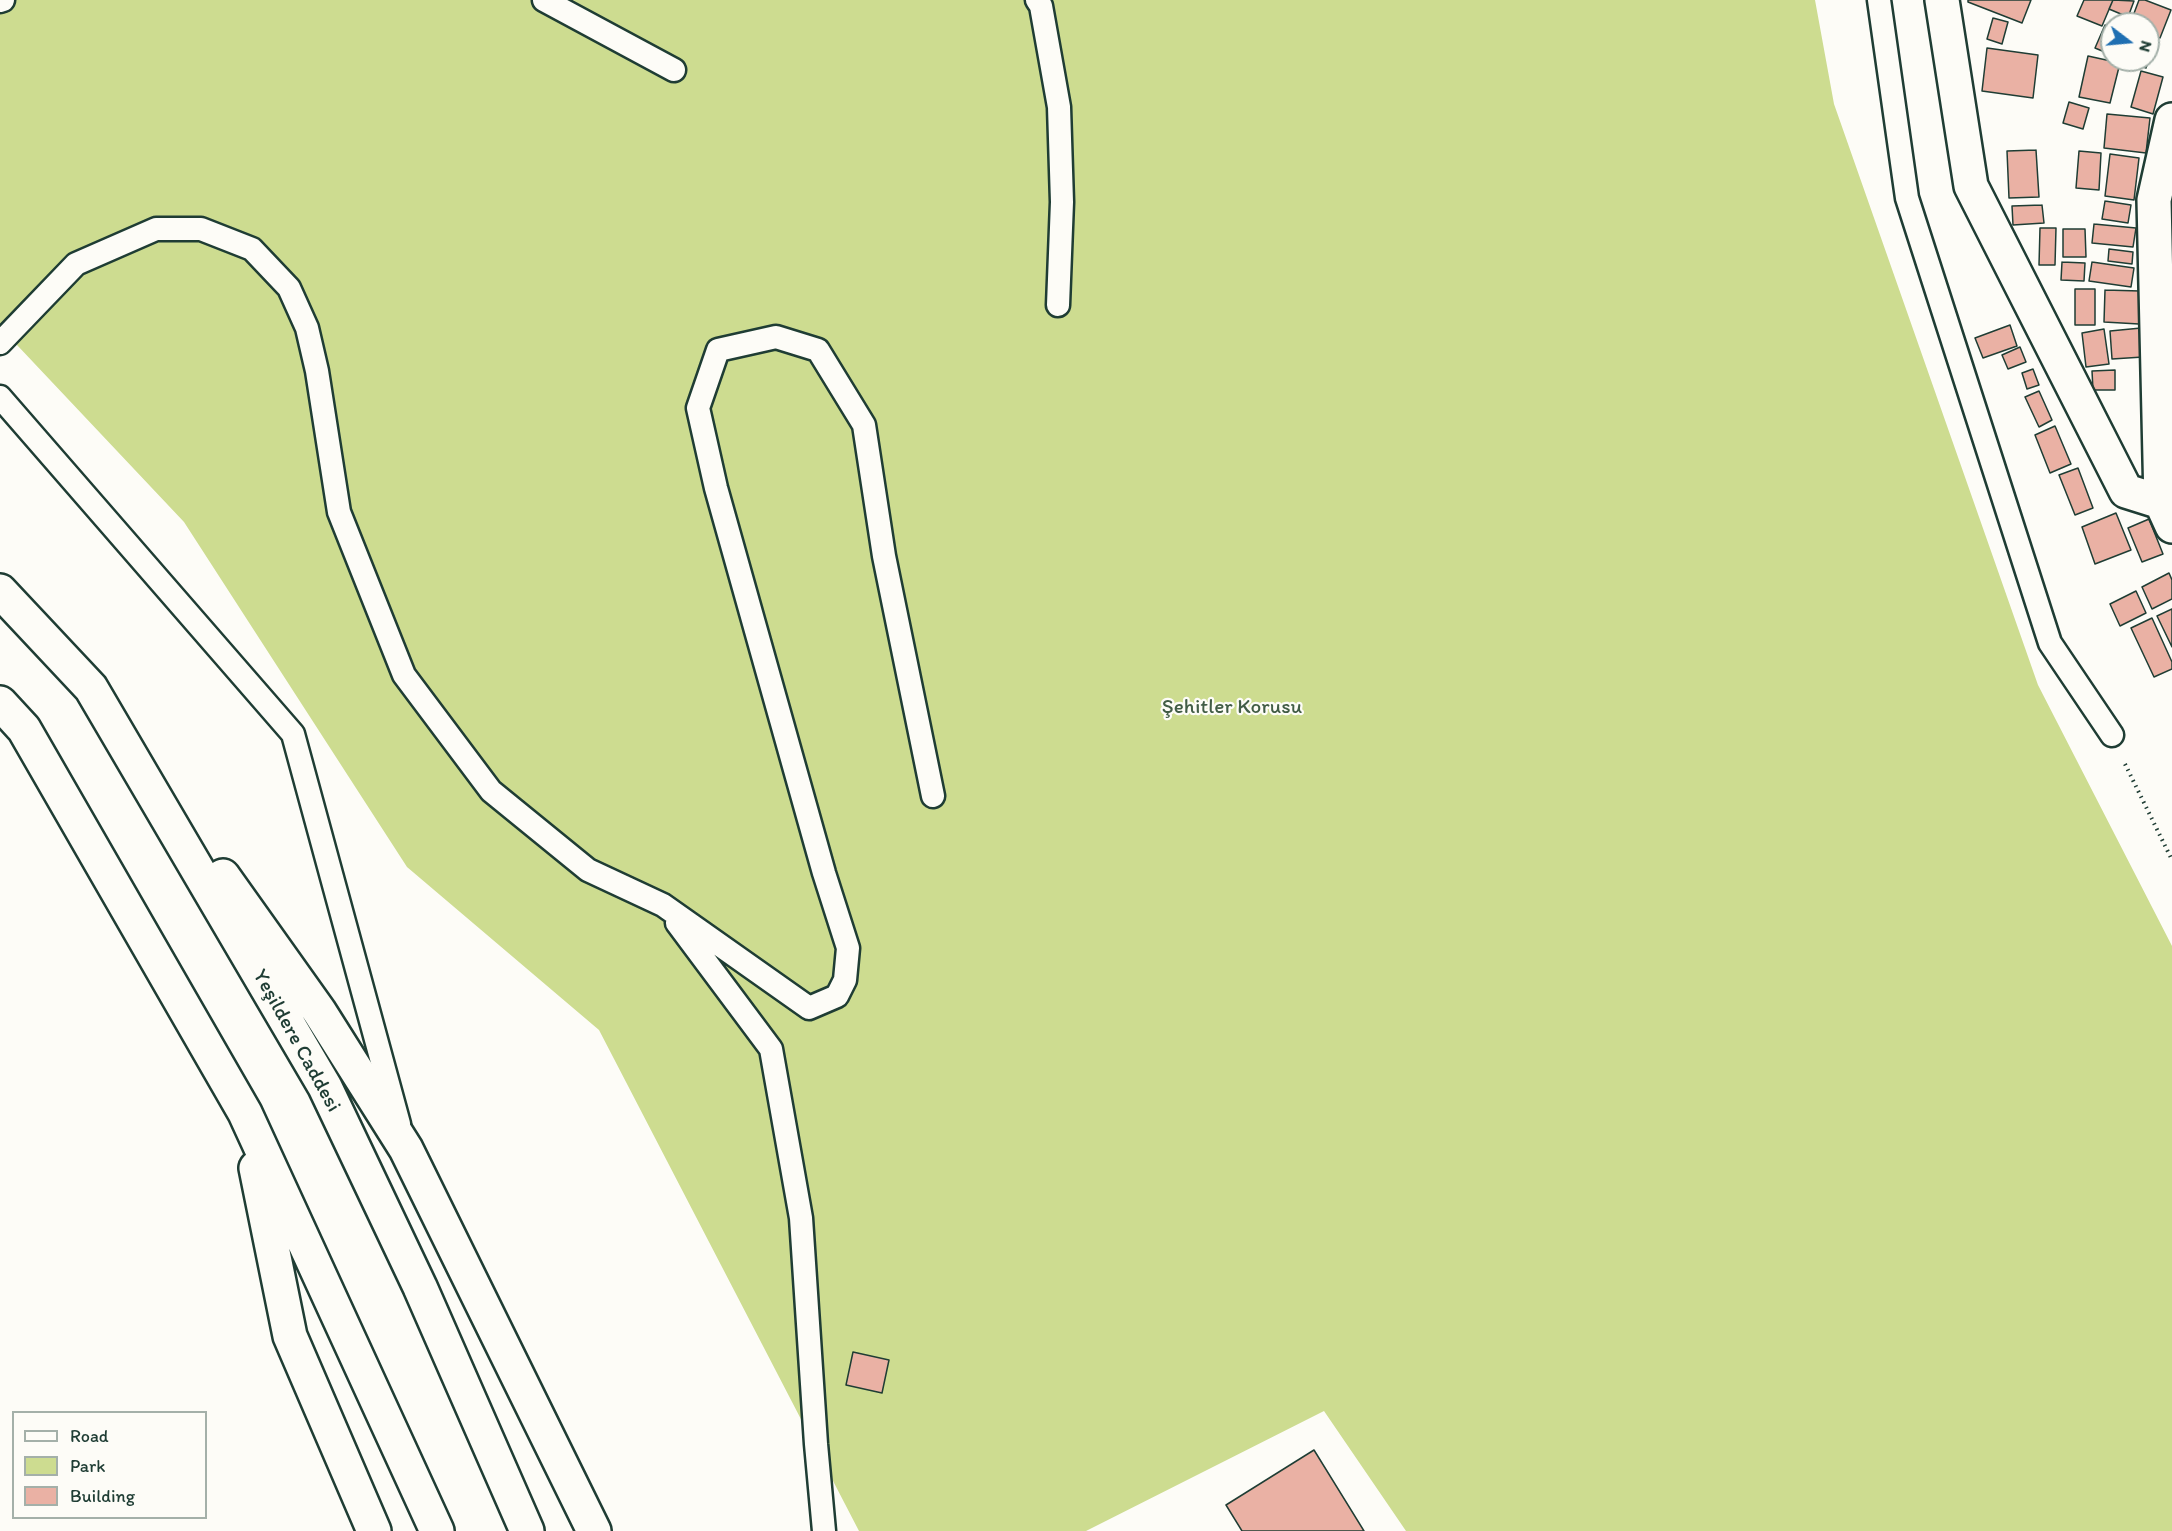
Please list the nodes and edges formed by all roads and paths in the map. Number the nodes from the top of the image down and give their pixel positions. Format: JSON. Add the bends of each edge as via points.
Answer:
{"nodes":[{"id":1,"x":544,"y":0,"type":"edge"},
{"id":2,"x":1037,"y":0,"type":"edge"},
{"id":3,"x":1879,"y":0,"type":"edge"},
{"id":4,"x":1942,"y":0,"type":"edge"},
{"id":5,"x":674,"y":70,"type":"dead end"},
{"id":6,"x":2172,"y":120,"type":"edge"},
{"id":7,"x":1058,"y":305,"type":"dead end"},
{"id":8,"x":0,"y":342,"type":"edge"},
{"id":9,"x":0,"y":397,"type":"edge"},
{"id":10,"x":2166,"y":514,"type":"edge"},
{"id":11,"x":0,"y":591,"type":"edge"},
{"id":12,"x":91,"y":688,"type":"junction"},
{"id":13,"x":0,"y":703,"type":"edge"},
{"id":14,"x":2112,"y":735,"type":"joint"},
{"id":15,"x":933,"y":796,"type":"dead end"},
{"id":16,"x":2172,"y":860,"type":"edge"},
{"id":17,"x":663,"y":905,"type":"junction"},
{"id":18,"x":245,"y":1113,"type":"junction"},
{"id":19,"x":406,"y":1149,"type":"junction"},
{"id":20,"x":374,"y":1531,"type":"edge"},
{"id":21,"x":436,"y":1531,"type":"edge"},
{"id":22,"x":527,"y":1531,"type":"edge"},
{"id":23,"x":594,"y":1531,"type":"edge"},
{"id":24,"x":824,"y":1531,"type":"edge"}],
"edges":[{"from":1,"to":5,"type":"lane"},
{"from":2,"to":7,"type":"lane","via":[[1059,107],[1062,202]]},
{"from":3,"to":14,"type":"lane","via":[[1907,198],[2050,643]]},
{"from":4,"to":10,"type":"main road","via":[[1971,186],[2126,491]]},
{"from":6,"to":10,"type":"main road","via":[[2154,201]]},
{"from":8,"to":17,"type":"lane","via":[[76,264],[156,229],[201,229],[252,249],[289,288],[307,328],[339,512],[404,675],[491,791],[588,870]]},
{"from":9,"to":19,"type":"lane","via":[[293,734]]},
{"from":11,"to":12,"type":"main road","name":"Yeşildere Caddesi"},
{"from":12,"to":19,"type":"main road","via":[[319,1011]]},
{"from":12,"to":22,"type":"main road","name":"Yeşildere Caddesi","via":[[325,1087],[420,1287]]},
{"from":13,"to":18,"type":"main road","via":[[24,729]]},
{"from":14,"to":16,"type":"path"},
{"from":15,"to":17,"type":"lane","via":[[884,556],[864,425],[818,350],[776,337],[718,350],[698,408],[723,511],[848,948],[845,980],[837,996],[809,1008]]},
{"from":17,"to":24,"type":"lane","via":[[771,1048],[801,1218]]},
{"from":18,"to":20,"type":"main road","via":[[290,1336]]},
{"from":18,"to":21,"type":"main road"},
{"from":19,"to":23,"type":"main road"}]}
